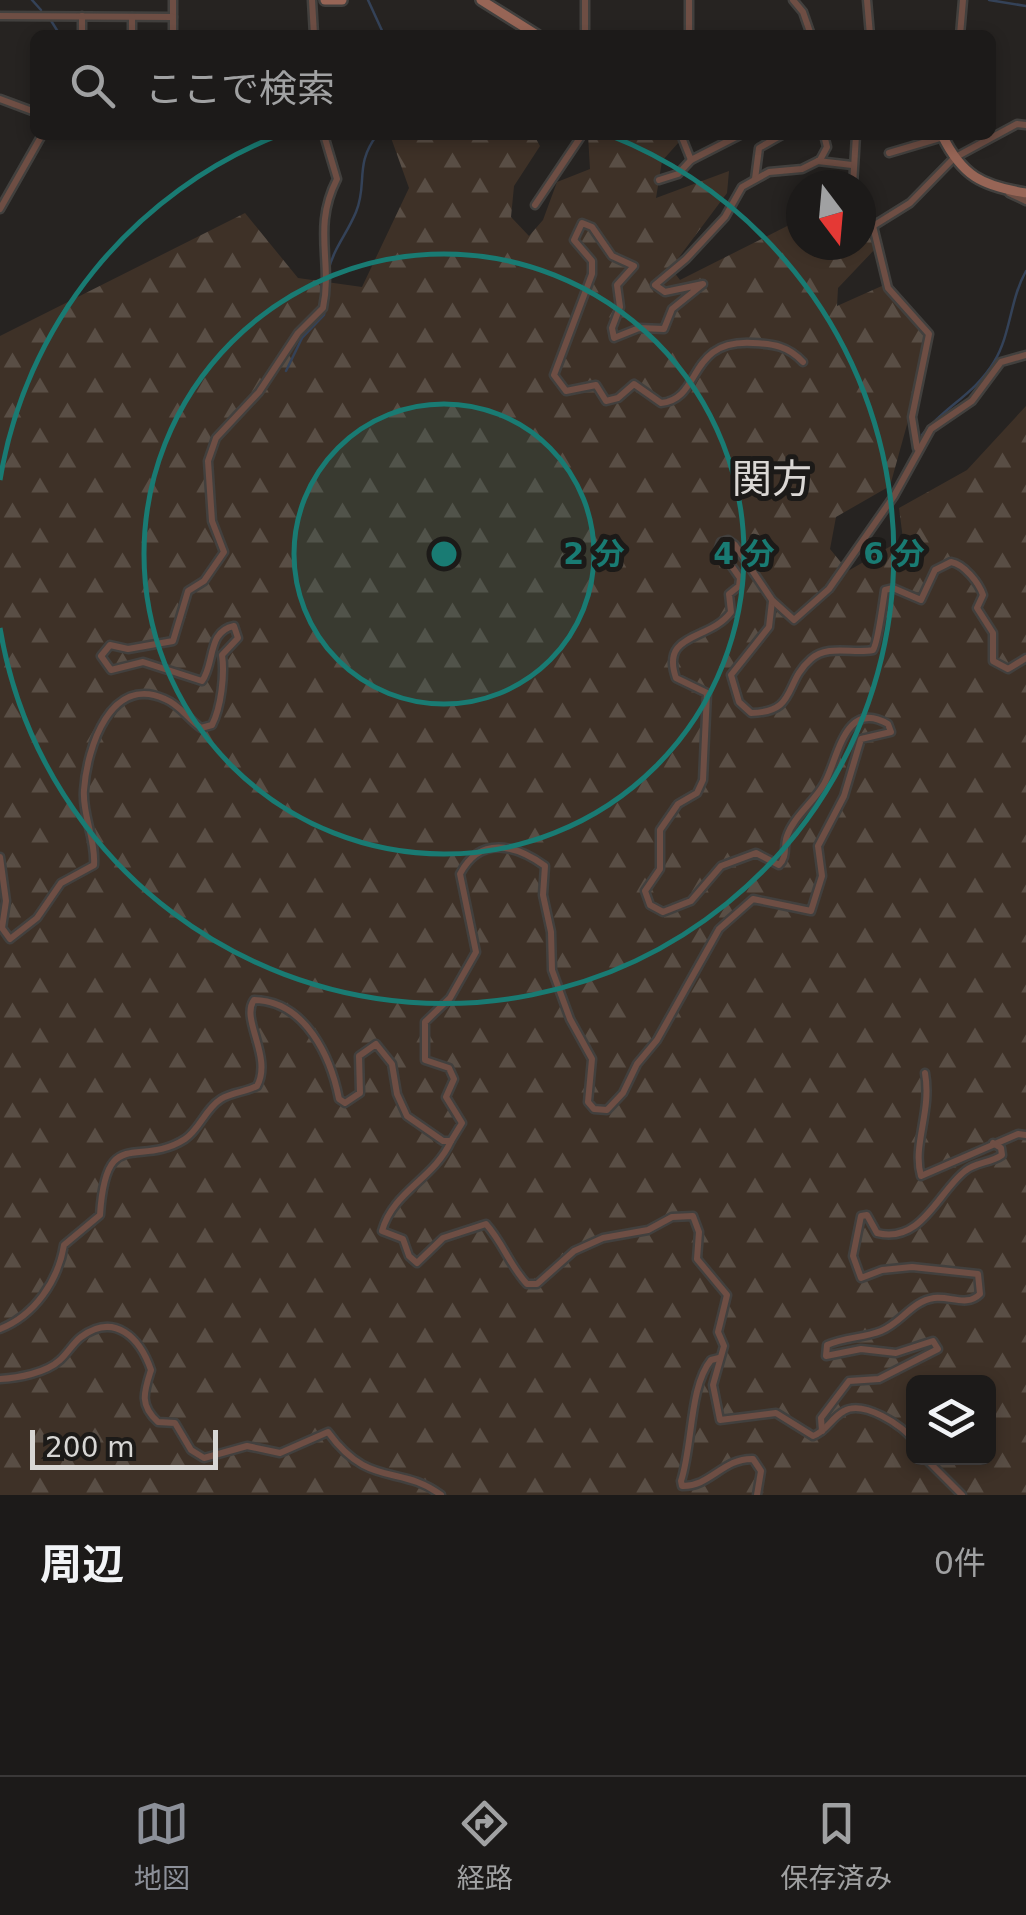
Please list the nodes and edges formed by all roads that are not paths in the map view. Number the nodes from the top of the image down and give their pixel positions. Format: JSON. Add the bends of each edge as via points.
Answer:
{"nodes":[{"id":1,"x":172,"y":0,"type":"edge"},
{"id":2,"x":312,"y":0,"type":"edge"},
{"id":3,"x":325,"y":0,"type":"edge"},
{"id":4,"x":342,"y":0,"type":"edge"},
{"id":5,"x":482,"y":0,"type":"edge"},
{"id":6,"x":586,"y":0,"type":"edge"},
{"id":7,"x":690,"y":0,"type":"edge"},
{"id":8,"x":793,"y":0,"type":"edge"},
{"id":9,"x":868,"y":0,"type":"edge"},
{"id":10,"x":963,"y":1,"type":"edge"},
{"id":11,"x":0,"y":16,"type":"edge"},
{"id":12,"x":82,"y":16,"type":"junction"},
{"id":13,"x":132,"y":16,"type":"junction"},
{"id":14,"x":173,"y":17,"type":"junction"},
{"id":15,"x":82,"y":30,"type":"edge"},
{"id":16,"x":132,"y":30,"type":"edge"},
{"id":17,"x":173,"y":30,"type":"edge"},
{"id":18,"x":314,"y":30,"type":"edge"},
{"id":19,"x":528,"y":30,"type":"edge"},
{"id":20,"x":586,"y":30,"type":"edge"},
{"id":21,"x":689,"y":30,"type":"edge"},
{"id":22,"x":809,"y":30,"type":"edge"},
{"id":23,"x":870,"y":30,"type":"edge"},
{"id":24,"x":960,"y":30,"type":"edge"},
{"id":25,"x":0,"y":99,"type":"edge"},
{"id":26,"x":30,"y":110,"type":"edge"},
{"id":27,"x":1026,"y":125,"type":"edge"},
{"id":28,"x":996,"y":137,"type":"edge"},
{"id":29,"x":39,"y":140,"type":"edge"},
{"id":30,"x":325,"y":140,"type":"edge"},
{"id":31,"x":579,"y":140,"type":"edge"},
{"id":32,"x":683,"y":140,"type":"edge"},
{"id":33,"x":730,"y":140,"type":"edge"},
{"id":34,"x":774,"y":140,"type":"edge"},
{"id":35,"x":826,"y":140,"type":"edge"},
{"id":36,"x":855,"y":140,"type":"edge"},
{"id":37,"x":930,"y":140,"type":"edge"},
{"id":38,"x":945,"y":140,"type":"edge"},
{"id":39,"x":979,"y":140,"type":"edge"},
{"id":40,"x":991,"y":140,"type":"edge"},
{"id":41,"x":981,"y":146,"type":"junction"},
{"id":42,"x":889,"y":153,"type":"dead end"},
{"id":43,"x":954,"y":158,"type":"junction"},
{"id":44,"x":691,"y":160,"type":"junction"},
{"id":45,"x":818,"y":161,"type":"junction"},
{"id":46,"x":852,"y":165,"type":"junction"},
{"id":47,"x":852,"y":170,"type":"edge"},
{"id":48,"x":755,"y":179,"type":"junction"},
{"id":49,"x":659,"y":180,"type":"dead end"},
{"id":50,"x":1004,"y":189,"type":"junction"},
{"id":51,"x":1026,"y":193,"type":"edge"},
{"id":52,"x":1026,"y":201,"type":"edge"},
{"id":53,"x":535,"y":206,"type":"dead end"},
{"id":54,"x":0,"y":210,"type":"edge"},
{"id":55,"x":876,"y":224,"type":"edge"},
{"id":56,"x":876,"y":238,"type":"edge"},
{"id":57,"x":1026,"y":355,"type":"edge"},
{"id":58,"x":803,"y":362,"type":"dead end"},
{"id":59,"x":917,"y":450,"type":"junction"},
{"id":60,"x":772,"y":600,"type":"junction"},
{"id":61,"x":1026,"y":658,"type":"edge"},
{"id":62,"x":0,"y":857,"type":"edge"},
{"id":63,"x":924,"y":1073,"type":"dead end"},
{"id":64,"x":1026,"y":1135,"type":"edge"},
{"id":65,"x":451,"y":1141,"type":"junction"},
{"id":66,"x":993,"y":1143,"type":"junction"},
{"id":67,"x":0,"y":1329,"type":"edge"},
{"id":68,"x":720,"y":1358,"type":"junction"},
{"id":69,"x":0,"y":1378,"type":"edge"},
{"id":70,"x":906,"y":1432,"type":"edge"},
{"id":71,"x":822,"y":1433,"type":"junction"},
{"id":72,"x":932,"y":1465,"type":"edge"},
{"id":73,"x":442,"y":1495,"type":"edge"},
{"id":74,"x":757,"y":1495,"type":"edge"},
{"id":75,"x":962,"y":1495,"type":"edge"}],
"edges":[{"from":1,"to":14,"type":"street"},
{"from":2,"to":18,"type":"street"},
{"from":3,"to":4,"type":"main road"},
{"from":5,"to":19,"type":"main road"},
{"from":6,"to":20,"type":"street"},
{"from":7,"to":21,"type":"street"},
{"from":8,"to":22,"type":"street"},
{"from":9,"to":23,"type":"street"},
{"from":10,"to":24,"type":"street"},
{"from":11,"to":12,"type":"street"},
{"from":12,"to":13,"type":"street"},
{"from":12,"to":15,"type":"street"},
{"from":13,"to":14,"type":"street"},
{"from":13,"to":16,"type":"street"},
{"from":14,"to":17,"type":"street"},
{"from":25,"to":26,"type":"street"},
{"from":27,"to":28,"type":"street"},
{"from":29,"to":54,"type":"street"},
{"from":30,"to":62,"type":"street","via":[[337,179],[327,196],[323,308],[216,438],[208,461],[212,521],[224,552],[188,591],[173,640],[128,650],[110,645],[100,656],[111,670],[143,662],[202,682],[214,642],[234,626],[238,638],[222,655],[218,714],[200,728],[169,700],[138,692],[114,709],[93,739],[83,792],[96,842],[94,865],[62,884],[10,939],[2,928]]},
{"from":31,"to":53,"type":"street"},
{"from":32,"to":44,"type":"street"},
{"from":33,"to":44,"type":"street"},
{"from":34,"to":48,"type":"street","via":[[760,148]]},
{"from":35,"to":45,"type":"street","via":[[828,148]]},
{"from":36,"to":46,"type":"street"},
{"from":37,"to":42,"type":"street"},
{"from":38,"to":43,"type":"main road"},
{"from":39,"to":41,"type":"street"},
{"from":40,"to":41,"type":"street"},
{"from":41,"to":43,"type":"street"},
{"from":43,"to":50,"type":"main road","via":[[968,176]]},
{"from":43,"to":55,"type":"street","via":[[910,204]]},
{"from":44,"to":49,"type":"street"},
{"from":45,"to":46,"type":"street"},
{"from":45,"to":48,"type":"street"},
{"from":46,"to":47,"type":"street"},
{"from":48,"to":58,"type":"street","via":[[686,259],[655,284],[665,292],[703,284],[672,309],[664,329],[639,328],[614,338],[616,285],[634,266],[612,256],[587,223],[577,228],[574,240],[588,254],[592,274],[555,379],[566,390],[596,385],[610,402],[638,384],[662,403],[680,397],[721,344],[777,345]]},
{"from":50,"to":51,"type":"main road"},
{"from":50,"to":52,"type":"street"},
{"from":56,"to":59,"type":"street","via":[[888,288],[929,334],[912,417]]},
{"from":57,"to":59,"type":"street","via":[[1002,362]]},
{"from":59,"to":60,"type":"street","via":[[894,496],[828,589],[794,620]]},
{"from":60,"to":61,"type":"street","via":[[769,627],[732,675],[739,702],[751,714],[780,707],[810,660],[837,650],[873,650],[885,590],[921,600],[935,570],[951,562],[964,566],[981,588],[977,608],[993,634],[993,660],[1008,668]]},
{"from":60,"to":65,"type":"street","via":[[735,545],[721,542],[740,578],[729,594],[731,612],[684,641],[671,662],[676,678],[707,693],[702,780],[660,830],[660,869],[645,891],[655,910],[672,910],[691,901],[729,861],[756,854],[779,865],[790,829],[827,779],[842,735],[859,721],[881,720],[891,732],[862,739],[844,796],[818,846],[822,876],[814,906],[805,912],[753,900],[738,910],[719,929],[623,1093],[602,1111],[588,1102],[592,1059],[552,970],[545,866],[502,844],[488,847],[460,874],[476,952],[450,998],[425,1022],[424,1060],[449,1068],[454,1080],[446,1096],[462,1123]]},
{"from":63,"to":66,"type":"street","via":[[928,1105],[916,1153],[921,1176]]},
{"from":64,"to":66,"type":"street"},
{"from":65,"to":67,"type":"street","via":[[407,1116],[392,1064],[376,1044],[359,1056],[360,1093],[345,1103],[328,1054],[310,1030],[285,1010],[254,1000],[249,1012],[263,1068],[257,1086],[222,1098],[180,1142],[117,1159],[102,1184],[100,1216],[64,1245],[52,1286]]},
{"from":65,"to":68,"type":"street","via":[[426,1178],[386,1213],[382,1231],[403,1239],[409,1256],[418,1263],[442,1238],[486,1224],[527,1284],[537,1284],[574,1251],[603,1238],[693,1216],[697,1259],[726,1295]]},
{"from":66,"to":71,"type":"street","via":[[1002,1154],[969,1167],[905,1232],[876,1233],[867,1214],[861,1216],[853,1256],[862,1278],[882,1270],[964,1270],[978,1274],[980,1294],[966,1301],[933,1298],[878,1333],[827,1345],[826,1356],[833,1357],[862,1349],[896,1352],[932,1341],[938,1349],[878,1379],[849,1380],[821,1418]]},
{"from":68,"to":71,"type":"street","via":[[713,1386],[720,1420],[776,1413],[813,1436]]},
{"from":68,"to":74,"type":"street","via":[[711,1360],[698,1384],[680,1481],[698,1485],[724,1464],[752,1459],[760,1471]]},
{"from":69,"to":73,"type":"street","via":[[53,1364],[94,1329],[121,1328],[132,1334],[151,1370],[146,1408],[158,1422],[175,1423],[204,1458],[247,1446],[280,1453],[328,1432],[360,1466]]},
{"from":70,"to":71,"type":"street","via":[[854,1409]]},
{"from":72,"to":75,"type":"street"}]}
